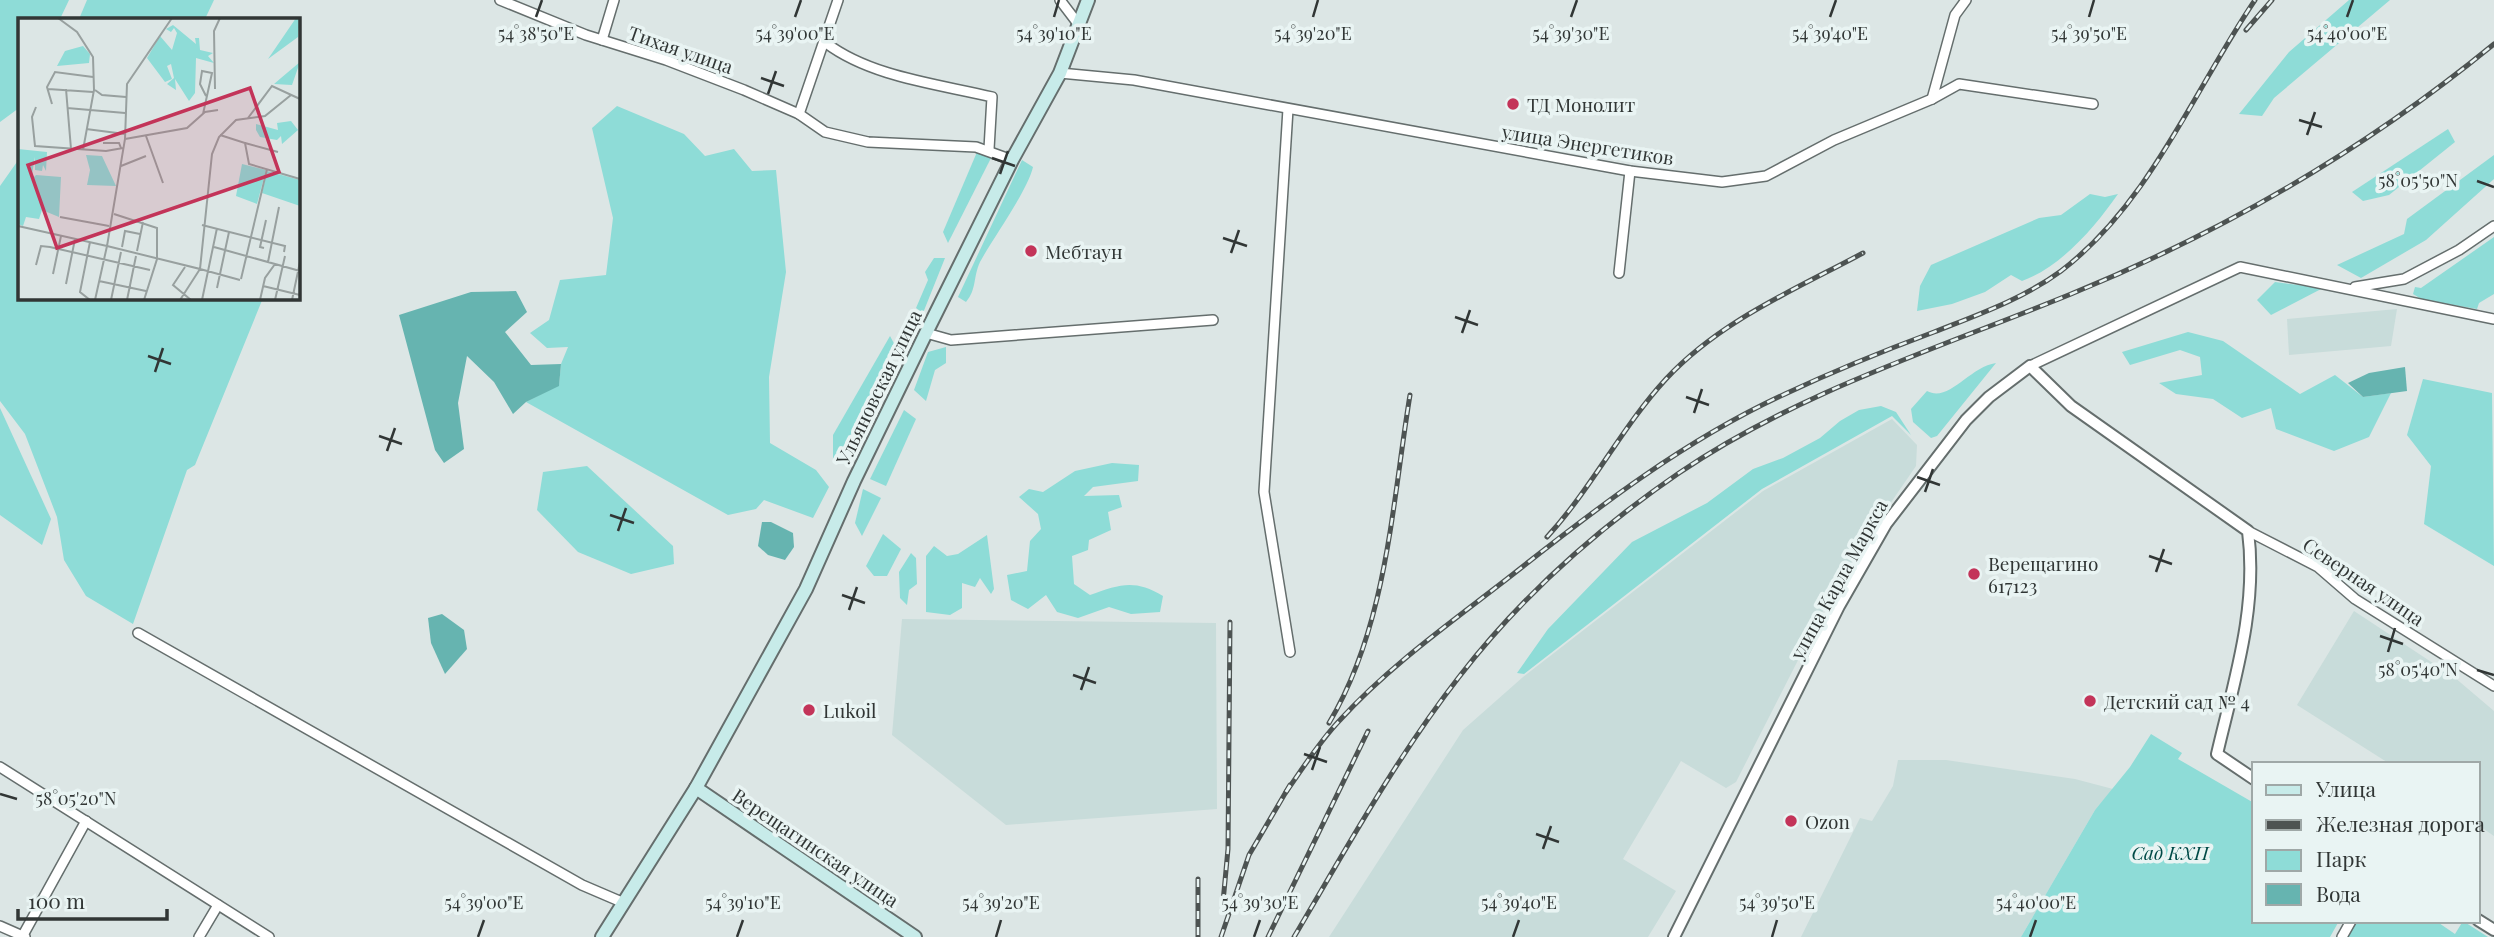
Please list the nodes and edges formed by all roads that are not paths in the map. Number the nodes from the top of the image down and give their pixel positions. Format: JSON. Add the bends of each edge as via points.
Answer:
{"nodes":[{"id":1,"x":500,"y":0,"type":"edge"},
{"id":2,"x":838,"y":0,"type":"edge"},
{"id":3,"x":1060,"y":0,"type":"edge"},
{"id":4,"x":1088,"y":0,"type":"edge"},
{"id":5,"x":1966,"y":0,"type":"edge"},
{"id":6,"x":612,"y":3,"type":"edge"},
{"id":7,"x":1079,"y":24,"type":"junction"},
{"id":8,"x":602,"y":40,"type":"junction"},
{"id":9,"x":826,"y":43,"type":"junction"},
{"id":10,"x":1060,"y":74,"type":"junction"},
{"id":11,"x":1932,"y":99,"type":"junction"},
{"id":12,"x":2093,"y":104,"type":"dead end"},
{"id":13,"x":1289,"y":109,"type":"junction"},
{"id":14,"x":799,"y":114,"type":"junction"},
{"id":15,"x":989,"y":149,"type":"junction"},
{"id":16,"x":1012,"y":160,"type":"junction"},
{"id":17,"x":1630,"y":171,"type":"junction"},
{"id":18,"x":2494,"y":226,"type":"edge"},
{"id":19,"x":1619,"y":273,"type":"dead end"},
{"id":20,"x":2350,"y":288,"type":"junction"},
{"id":21,"x":2494,"y":319,"type":"edge"},
{"id":22,"x":1213,"y":320,"type":"dead end"},
{"id":23,"x":926,"y":333,"type":"junction"},
{"id":24,"x":2030,"y":366,"type":"junction"},
{"id":25,"x":2248,"y":531,"type":"junction"},
{"id":26,"x":138,"y":633,"type":"dead end"},
{"id":27,"x":1290,"y":652,"type":"dead end"},
{"id":28,"x":2494,"y":686,"type":"edge"},
{"id":29,"x":0,"y":767,"type":"edge"},
{"id":30,"x":2252,"y":778,"type":"edge"},
{"id":31,"x":696,"y":788,"type":"junction"},
{"id":32,"x":86,"y":821,"type":"junction"},
{"id":33,"x":624,"y":903,"type":"junction"},
{"id":34,"x":218,"y":905,"type":"junction"},
{"id":35,"x":0,"y":926,"type":"edge"},
{"id":36,"x":23,"y":937,"type":"edge"},
{"id":37,"x":198,"y":937,"type":"edge"},
{"id":38,"x":269,"y":937,"type":"edge"},
{"id":39,"x":602,"y":937,"type":"edge"},
{"id":40,"x":915,"y":937,"type":"edge"},
{"id":41,"x":1674,"y":937,"type":"edge"}],
"edges":[{"from":1,"to":8,"type":"street","name":"Тихая улица"},
{"from":2,"to":9,"type":"street"},
{"from":3,"to":7,"type":"street"},
{"from":4,"to":7,"type":"main road","name":"Ульяновская улица"},
{"from":5,"to":11,"type":"street","via":[[1955,15]]},
{"from":6,"to":8,"type":"street"},
{"from":7,"to":10,"type":"main road","name":"Ульяновская улица"},
{"from":8,"to":14,"type":"street","name":"Тихая улица","via":[[666,60]]},
{"from":9,"to":14,"type":"street"},
{"from":9,"to":15,"type":"street","via":[[842,55],[896,74],[992,97]]},
{"from":10,"to":13,"type":"street","name":"улица Энергетиков","via":[[1134,80]]},
{"from":10,"to":16,"type":"main road","name":"Ульяновская улица"},
{"from":11,"to":12,"type":"street","name":"улица Энергетиков","via":[[1959,83]]},
{"from":11,"to":17,"type":"street","name":"улица Энергетиков","via":[[1834,140],[1766,176],[1722,181]]},
{"from":13,"to":17,"type":"street","name":"улица Энергетиков"},
{"from":13,"to":27,"type":"street","via":[[1264,492]]},
{"from":14,"to":15,"type":"street","name":"Тихая улица","via":[[825,132],[868,142]]},
{"from":15,"to":16,"type":"street","name":"Тихая улица"},
{"from":16,"to":23,"type":"main road","name":"Ульяновская улица"},
{"from":17,"to":19,"type":"street"},
{"from":18,"to":20,"type":"street","via":[[2404,279]]},
{"from":20,"to":21,"type":"street"},
{"from":20,"to":24,"type":"street","name":"улица Карла Маркса","via":[[2240,267]]},
{"from":22,"to":23,"type":"street","via":[[951,340]]},
{"from":23,"to":31,"type":"main road","name":"Ульяновская улица","via":[[806,589]]},
{"from":24,"to":25,"type":"street","name":"Северная улица","via":[[2071,406]]},
{"from":24,"to":41,"type":"street","name":"улица Карла Маркса","via":[[1966,420],[1886,524],[1839,606]]},
{"from":25,"to":28,"type":"street","name":"Северная улица","via":[[2318,567],[2355,599]]},
{"from":25,"to":30,"type":"street","via":[[2245,639],[2217,754]]},
{"from":26,"to":33,"type":"street","via":[[582,885]]},
{"from":29,"to":32,"type":"street"},
{"from":31,"to":33,"type":"main road","name":"Ульяновская улица"},
{"from":31,"to":40,"type":"main road","name":"Верещагинская улица"},
{"from":32,"to":34,"type":"street"},
{"from":32,"to":36,"type":"street"},
{"from":33,"to":39,"type":"main road","name":"Ульяновская улица"},
{"from":34,"to":37,"type":"street"},
{"from":34,"to":38,"type":"street"},
{"from":35,"to":36,"type":"street"}]}
